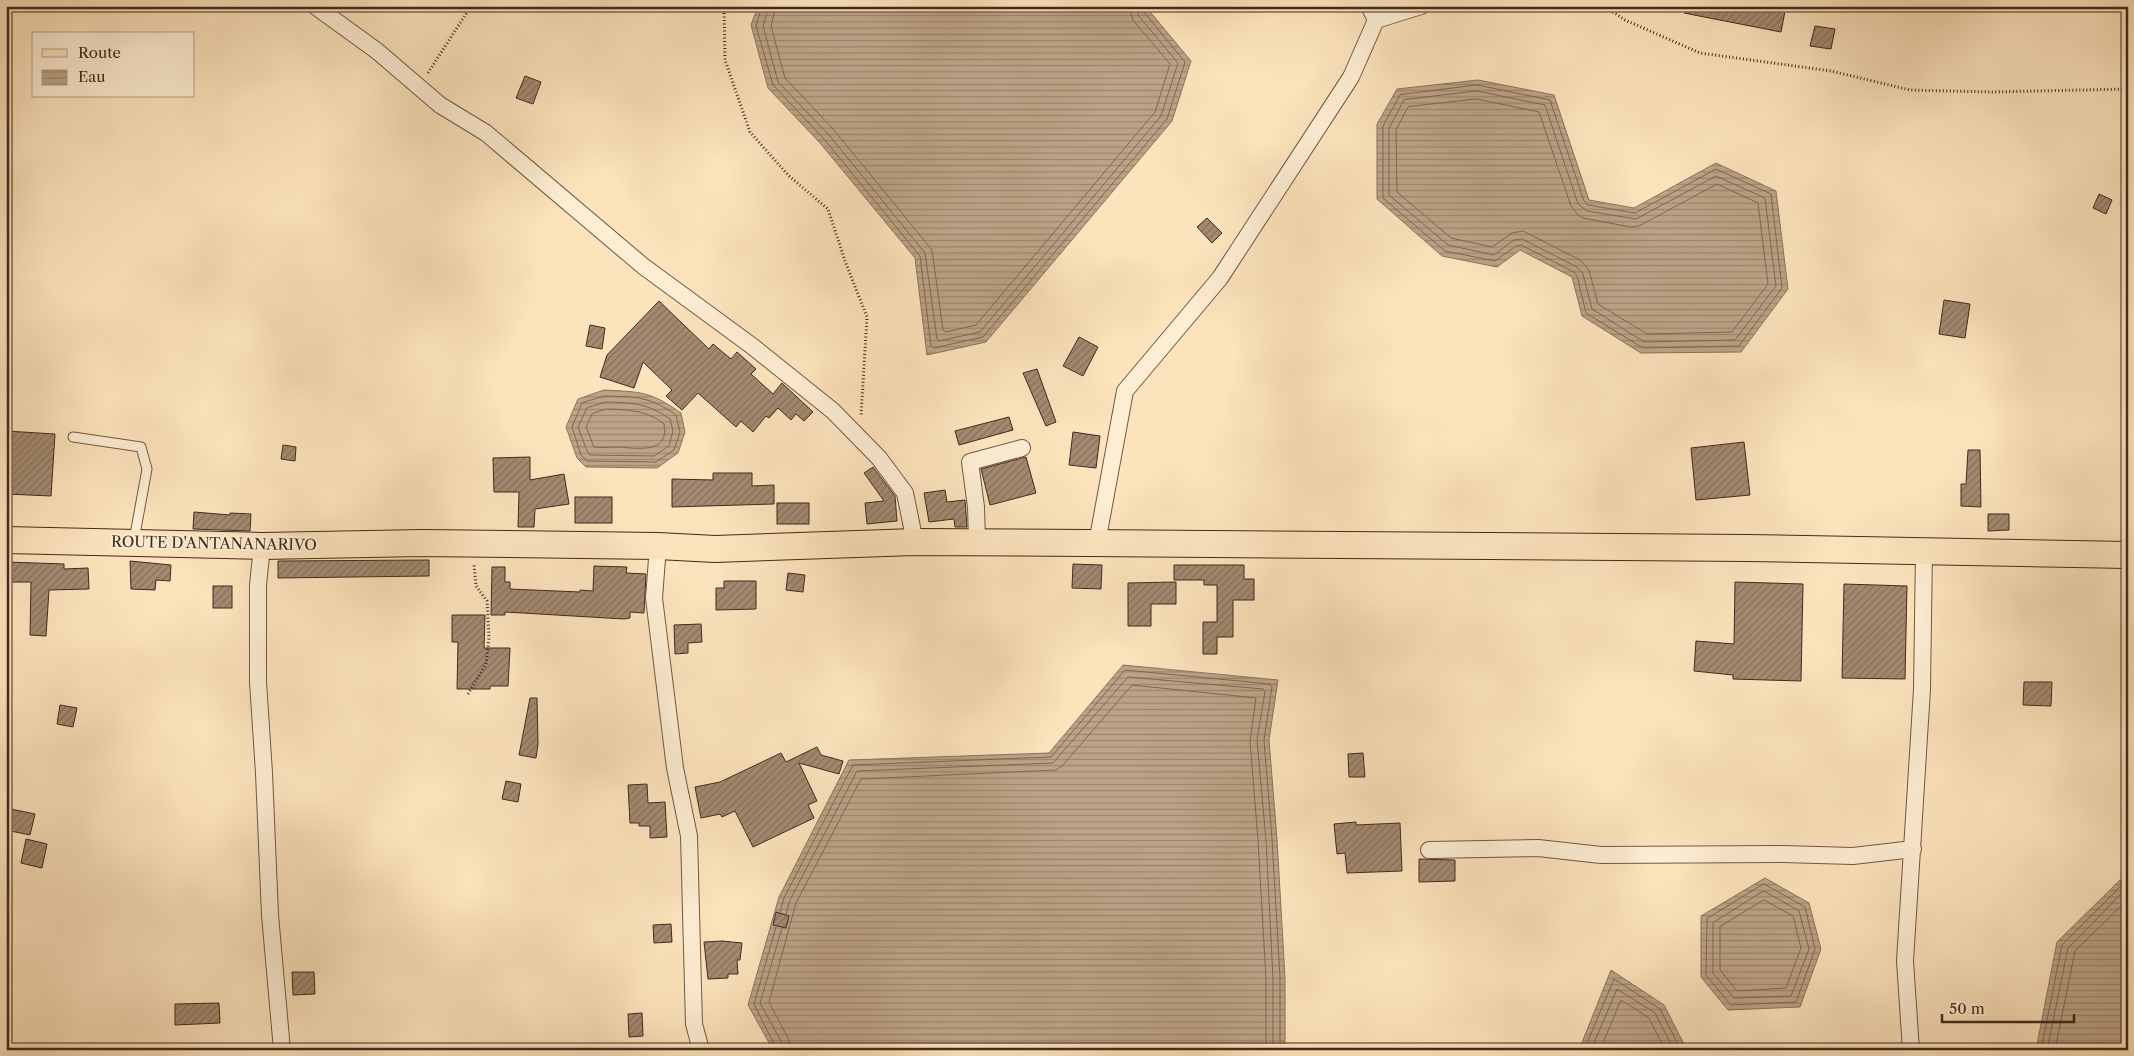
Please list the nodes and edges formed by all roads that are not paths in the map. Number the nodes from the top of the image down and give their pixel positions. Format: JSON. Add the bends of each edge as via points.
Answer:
{"nodes":[{"id":1,"x":315,"y":6,"type":"edge"},
{"id":2,"x":1421,"y":6,"type":"edge"},
{"id":3,"x":1374,"y":11,"type":"edge"},
{"id":4,"x":73,"y":436,"type":"dead end"},
{"id":5,"x":1022,"y":448,"type":"dead end"},
{"id":6,"x":6,"y":540,"type":"edge"},
{"id":7,"x":133,"y":542,"type":"junction"},
{"id":8,"x":915,"y":542,"type":"junction"},
{"id":9,"x":977,"y":542,"type":"junction"},
{"id":10,"x":1097,"y":543,"type":"junction"},
{"id":11,"x":262,"y":546,"type":"junction"},
{"id":12,"x":658,"y":546,"type":"junction"},
{"id":13,"x":1924,"y":551,"type":"junction"},
{"id":14,"x":2128,"y":555,"type":"edge"},
{"id":15,"x":1913,"y":848,"type":"junction"},
{"id":16,"x":1429,"y":850,"type":"dead end"},
{"id":17,"x":282,"y":1050,"type":"edge"},
{"id":18,"x":701,"y":1050,"type":"edge"},
{"id":19,"x":1911,"y":1050,"type":"edge"}],
"edges":[{"from":1,"to":8,"type":"street","via":[[377,51],[440,105],[486,134],[644,266],[834,411],[879,458],[905,493]]},
{"from":2,"to":3,"type":"street"},
{"from":3,"to":10,"type":"street","via":[[1351,77],[1220,278],[1125,391]]},
{"from":4,"to":7,"type":"lane","via":[[141,446],[147,469]]},
{"from":5,"to":9,"type":"street","via":[[970,462]]},
{"from":6,"to":7,"type":"main road","name":"ROUTE D'ANTANANARIVO"},
{"from":7,"to":11,"type":"main road","name":"ROUTE D'ANTANANARIVO"},
{"from":8,"to":9,"type":"main road","name":"ROUTE D'ANTANANARIVO"},
{"from":8,"to":12,"type":"main road","name":"ROUTE D'ANTANANARIVO","via":[[715,549]]},
{"from":9,"to":10,"type":"main road","name":"ROUTE D'ANTANANARIVO"},
{"from":10,"to":13,"type":"main road","name":"ROUTE D'ANTANANARIVO"},
{"from":11,"to":12,"type":"main road","name":"ROUTE D'ANTANANARIVO","via":[[422,543]]},
{"from":11,"to":17,"type":"street","via":[[258,585],[258,682],[270,915]]},
{"from":12,"to":18,"type":"street","via":[[654,598],[676,768],[689,836],[694,1024]]},
{"from":13,"to":14,"type":"main road","name":"ROUTE D'ANTANANARIVO"},
{"from":13,"to":15,"type":"street","via":[[1922,689]]},
{"from":15,"to":16,"type":"street","via":[[1853,856],[1601,854],[1538,848]]},
{"from":15,"to":19,"type":"street","via":[[1905,961]]}]}
